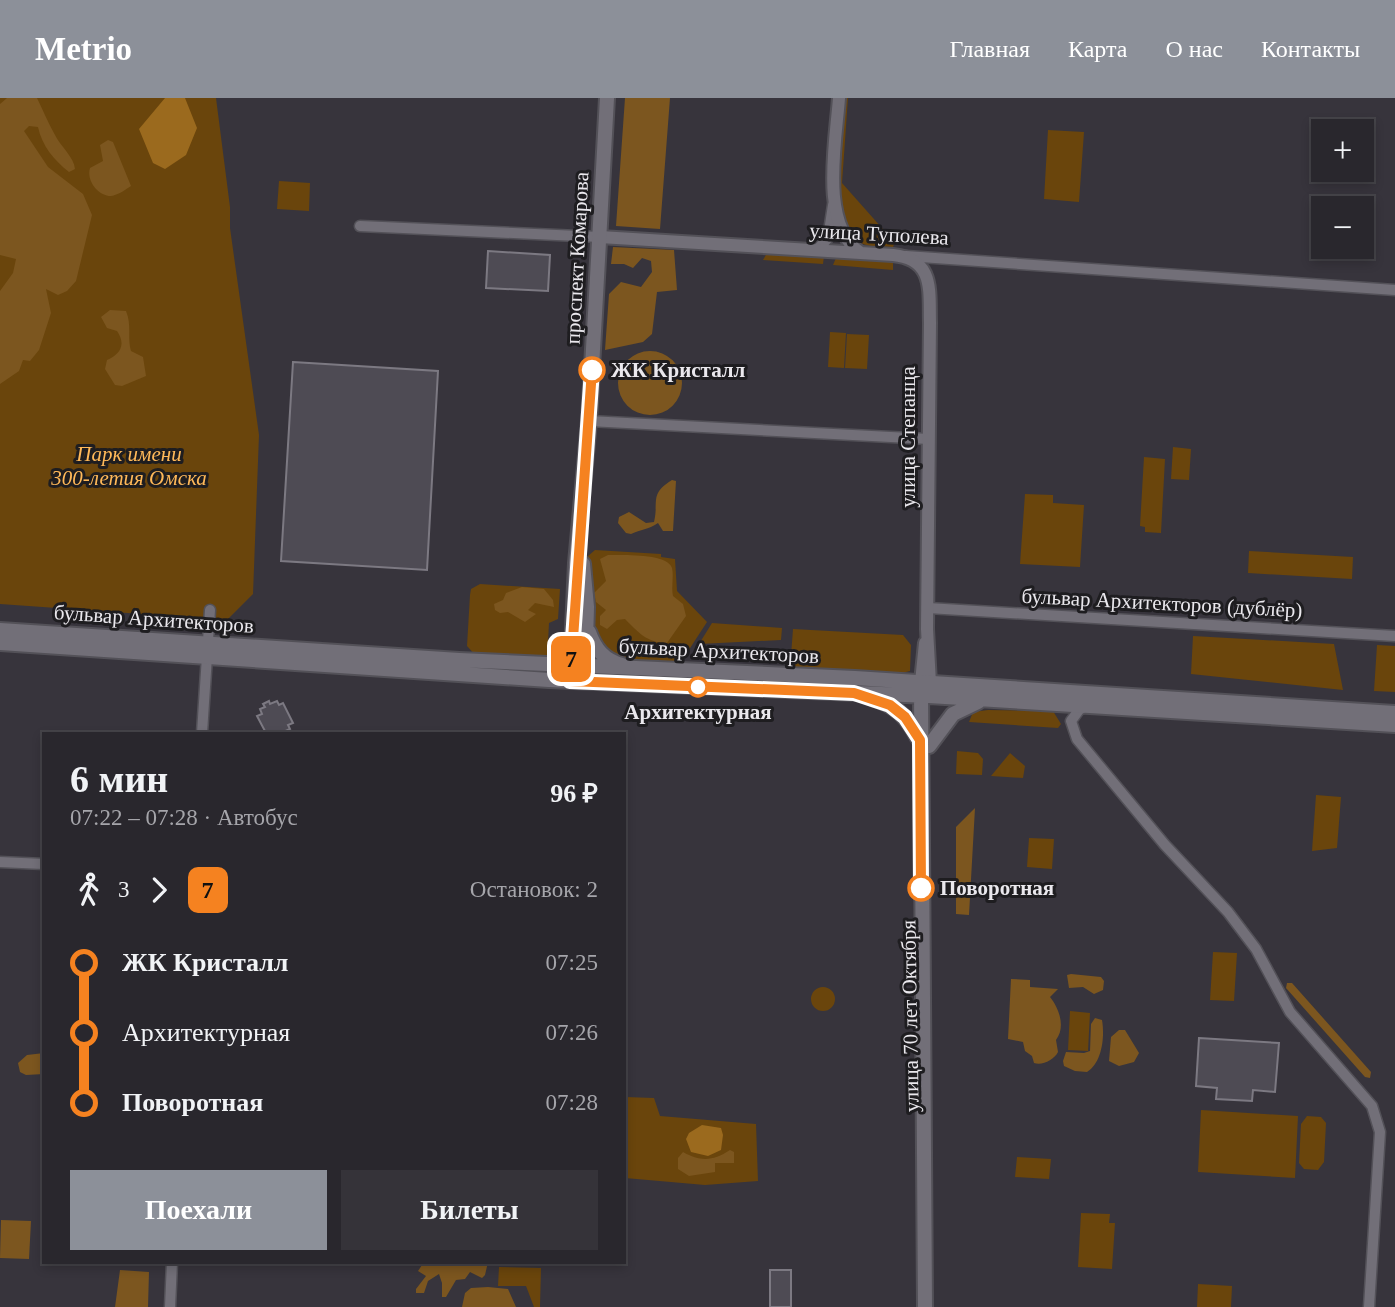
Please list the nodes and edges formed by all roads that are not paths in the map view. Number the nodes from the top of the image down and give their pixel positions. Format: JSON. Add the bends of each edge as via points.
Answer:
{"nodes":[{"id":1,"x":607,"y":98,"type":"edge"},
{"id":2,"x":839,"y":98,"type":"edge"},
{"id":3,"x":834,"y":201,"type":"junction"},
{"id":4,"x":360,"y":226,"type":"dead end"},
{"id":5,"x":600,"y":237,"type":"junction"},
{"id":6,"x":817,"y":250,"type":"junction"},
{"id":7,"x":861,"y":253,"type":"junction"},
{"id":8,"x":906,"y":256,"type":"junction"},
{"id":9,"x":939,"y":256,"type":"junction"},
{"id":10,"x":926,"y":274,"type":"junction"},
{"id":11,"x":1395,"y":290,"type":"edge"},
{"id":12,"x":589,"y":421,"type":"junction"},
{"id":13,"x":929,"y":439,"type":"junction"},
{"id":14,"x":580,"y":545,"type":"junction"},
{"id":15,"x":928,"y":608,"type":"junction"},
{"id":16,"x":210,"y":610,"type":"dead end"},
{"id":17,"x":587,"y":629,"type":"junction"},
{"id":18,"x":0,"y":630,"type":"edge"},
{"id":19,"x":1395,"y":636,"type":"edge"},
{"id":20,"x":0,"y":643,"type":"edge"},
{"id":21,"x":207,"y":650,"type":"junction"},
{"id":22,"x":578,"y":666,"type":"junction"},
{"id":23,"x":633,"y":668,"type":"junction"},
{"id":24,"x":577,"y":682,"type":"junction"},
{"id":25,"x":925,"y":689,"type":"junction"},
{"id":26,"x":854,"y":693,"type":"junction"},
{"id":27,"x":986,"y":700,"type":"junction"},
{"id":28,"x":1053,"y":704,"type":"junction"},
{"id":29,"x":1086,"y":706,"type":"junction"},
{"id":30,"x":1395,"y":713,"type":"edge"},
{"id":31,"x":1071,"y":722,"type":"junction"},
{"id":32,"x":1395,"y":725,"type":"edge"},
{"id":33,"x":202,"y":732,"type":"edge"},
{"id":34,"x":924,"y":743,"type":"junction"},
{"id":35,"x":0,"y":862,"type":"edge"},
{"id":36,"x":42,"y":864,"type":"edge"},
{"id":37,"x":172,"y":1264,"type":"edge"},
{"id":38,"x":170,"y":1307,"type":"edge"},
{"id":39,"x":925,"y":1307,"type":"edge"},
{"id":40,"x":934,"y":1307,"type":"edge"},
{"id":41,"x":1370,"y":1307,"type":"edge"}],
"edges":[{"from":1,"to":5,"type":"main road","name":"проспект Комарова"},
{"from":2,"to":3,"type":"street"},
{"from":3,"to":6,"type":"street","via":[[828,238]]},
{"from":3,"to":7,"type":"street","via":[[842,234]]},
{"from":4,"to":5,"type":"street","name":"улица Туполева"},
{"from":5,"to":6,"type":"street","name":"улица Туполева"},
{"from":5,"to":12,"type":"main road","name":"проспект Комарова"},
{"from":6,"to":7,"type":"street","name":"улица Туполева"},
{"from":7,"to":8,"type":"street","name":"улица Туполева"},
{"from":8,"to":9,"type":"street","name":"улица Туполева"},
{"from":8,"to":10,"type":"street","via":[[918,262]]},
{"from":9,"to":10,"type":"street"},
{"from":9,"to":11,"type":"street","name":"улица Туполева"},
{"from":10,"to":13,"type":"street","name":"улица Степанца"},
{"from":12,"to":13,"type":"street"},
{"from":12,"to":14,"type":"main road","name":"проспект Комарова"},
{"from":13,"to":15,"type":"street","name":"улица Степанца"},
{"from":14,"to":17,"type":"main road","name":"проспект Комарова"},
{"from":14,"to":22,"type":"main road","name":"проспект Комарова"},
{"from":15,"to":19,"type":"street","name":"бульвар Архитекторов (дублёр)"},
{"from":15,"to":25,"type":"street","name":"улица Степанца"},
{"from":16,"to":21,"type":"street"},
{"from":17,"to":22,"type":"main road","name":"проспект Комарова"},
{"from":17,"to":23,"type":"main road","via":[[606,659]]},
{"from":18,"to":21,"type":"main road","name":"бульвар Архитекторов"},
{"from":20,"to":21,"type":"main road","name":"бульвар Архитекторов"},
{"from":21,"to":22,"type":"main road","name":"бульвар Архитекторов"},
{"from":21,"to":24,"type":"main road","name":"бульвар Архитекторов"},
{"from":21,"to":33,"type":"street"},
{"from":22,"to":23,"type":"main road","name":"бульвар Архитекторов"},
{"from":22,"to":24,"type":"main road","name":"проспект Комарова"},
{"from":23,"to":25,"type":"main road","name":"бульвар Архитекторов"},
{"from":24,"to":26,"type":"main road","name":"бульвар Архитекторов"},
{"from":25,"to":26,"type":"main road","name":"бульвар Архитекторов"},
{"from":25,"to":27,"type":"main road","name":"бульвар Архитекторов"},
{"from":25,"to":30,"type":"main road","name":"бульвар Архитекторов"},
{"from":25,"to":34,"type":"main road","name":"улица 70 лет Октября"},
{"from":26,"to":34,"type":"main road","via":[[890,705]]},
{"from":27,"to":28,"type":"main road","name":"бульвар Архитекторов"},
{"from":27,"to":34,"type":"main road","via":[[953,714]]},
{"from":28,"to":29,"type":"main road","name":"бульвар Архитекторов"},
{"from":28,"to":31,"type":"street"},
{"from":29,"to":31,"type":"street"},
{"from":29,"to":32,"type":"main road","name":"бульвар Архитекторов"},
{"from":31,"to":41,"type":"street","via":[[1077,739],[1136,811],[1243,931],[1290,1012],[1366,1097],[1378,1119]]},
{"from":34,"to":39,"type":"main road","name":"улица 70 лет Октября"},
{"from":34,"to":40,"type":"main road","name":"улица 70 лет Октября"},
{"from":35,"to":36,"type":"street"},
{"from":37,"to":38,"type":"street"}]}
